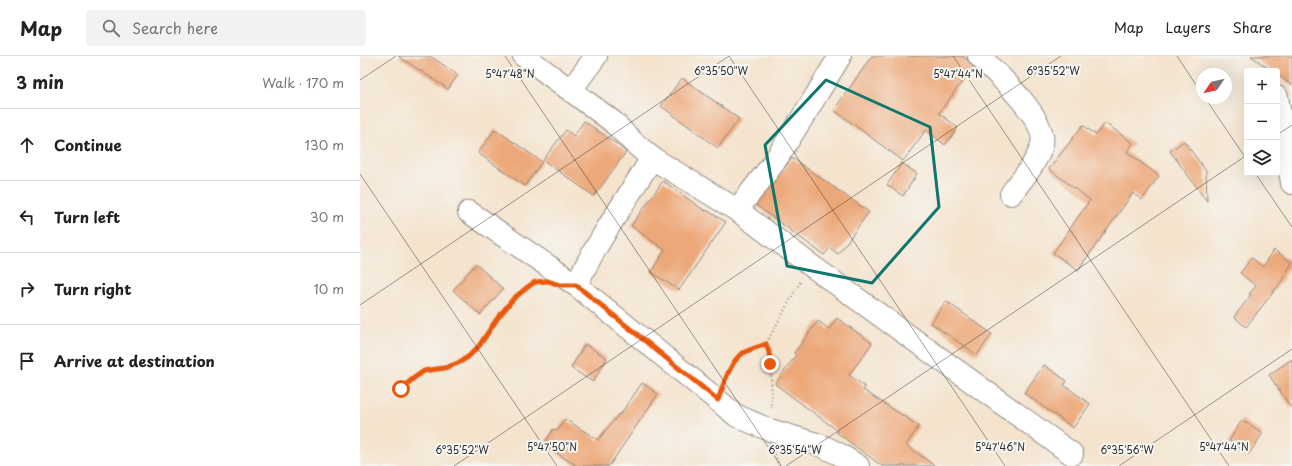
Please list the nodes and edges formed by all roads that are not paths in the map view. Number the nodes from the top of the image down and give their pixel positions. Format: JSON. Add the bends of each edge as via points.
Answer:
{"nodes":[{"id":1,"x":524,"y":56,"type":"edge"},
{"id":2,"x":596,"y":56,"type":"edge"},
{"id":3,"x":840,"y":56,"type":"edge"},
{"id":4,"x":979,"y":56,"type":"edge"},
{"id":5,"x":571,"y":90,"type":"junction"},
{"id":6,"x":1278,"y":104,"type":"edge"},
{"id":7,"x":652,"y":158,"type":"junction"},
{"id":8,"x":1292,"y":183,"type":"edge"},
{"id":9,"x":1011,"y":194,"type":"dead end"},
{"id":10,"x":737,"y":210,"type":"junction"},
{"id":11,"x":469,"y":212,"type":"dead end"},
{"id":12,"x":576,"y":285,"type":"junction"},
{"id":13,"x":1072,"y":454,"type":"dead end"},
{"id":14,"x":858,"y":466,"type":"edge"}],
"edges":[{"from":1,"to":5,"type":"street"},
{"from":2,"to":5,"type":"street"},
{"from":3,"to":10,"type":"street","via":[[773,164]]},
{"from":4,"to":9,"type":"street","via":[[1008,84],[1039,125],[1043,143],[1036,159]]},
{"from":5,"to":7,"type":"street","via":[[612,121]]},
{"from":6,"to":8,"type":"street"},
{"from":7,"to":10,"type":"street"},
{"from":7,"to":12,"type":"street","via":[[604,234]]},
{"from":10,"to":13,"type":"street"},
{"from":11,"to":12,"type":"street"},
{"from":12,"to":14,"type":"street","via":[[737,416],[770,430],[820,445]]}]}
